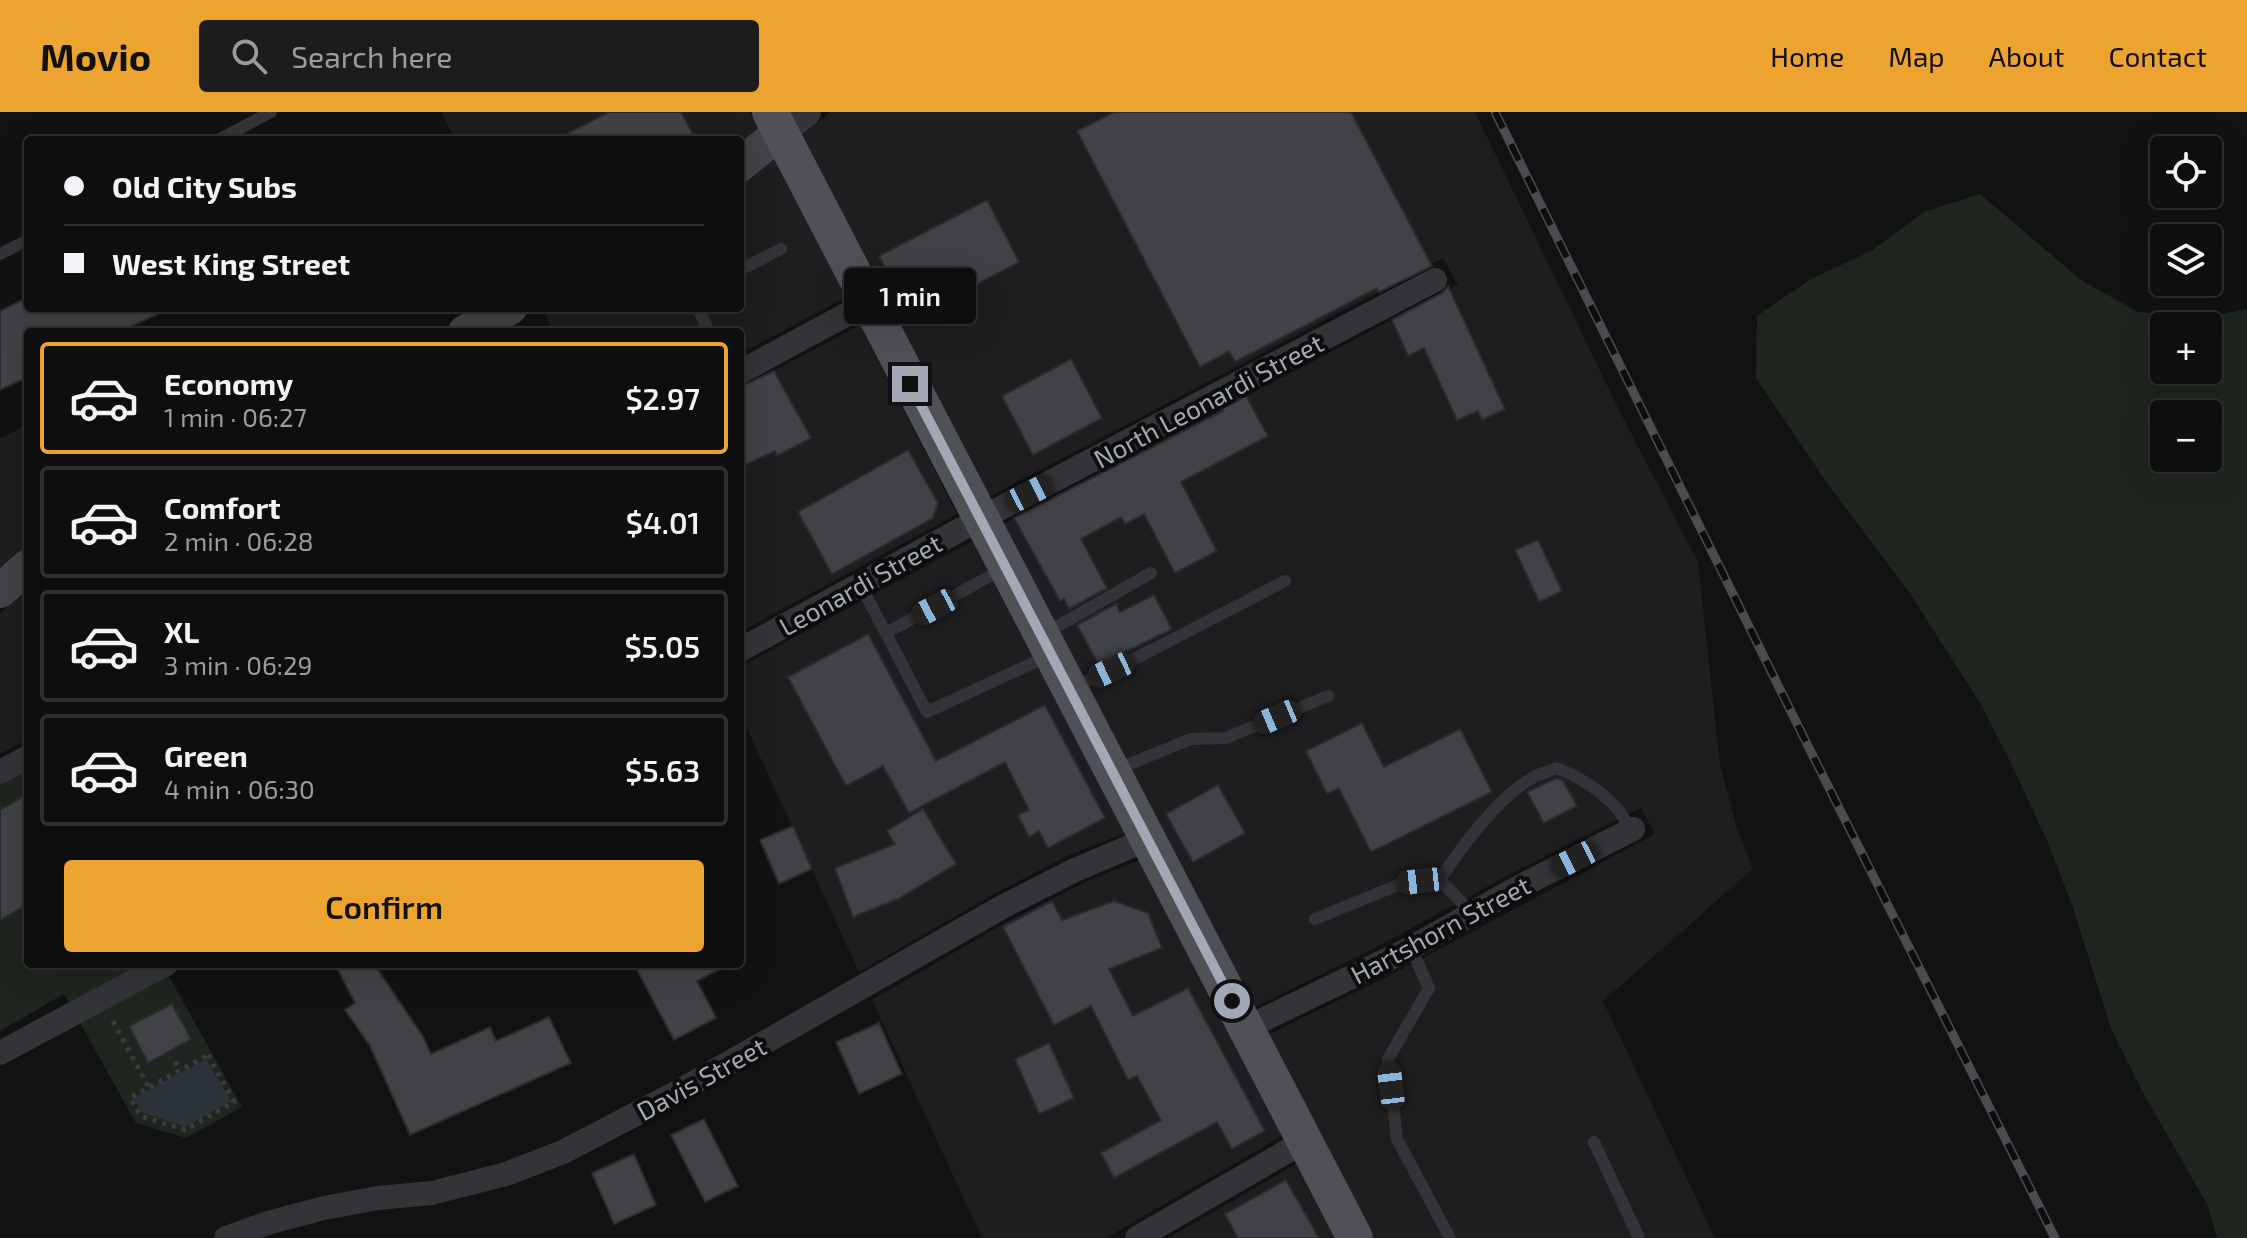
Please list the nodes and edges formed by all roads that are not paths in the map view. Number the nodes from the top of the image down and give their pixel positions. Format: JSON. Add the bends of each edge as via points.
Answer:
{"nodes":[{"id":1,"x":271,"y":112,"type":"edge"},
{"id":2,"x":786,"y":119,"type":"edge"},
{"id":3,"x":226,"y":136,"type":"edge"},
{"id":4,"x":744,"y":161,"type":"edge"},
{"id":5,"x":24,"y":242,"type":"edge"},
{"id":6,"x":781,"y":249,"type":"dead end"},
{"id":7,"x":0,"y":254,"type":"edge"},
{"id":8,"x":744,"y":268,"type":"edge"},
{"id":9,"x":1435,"y":280,"type":"dead end"},
{"id":10,"x":868,"y":303,"type":"junction"},
{"id":11,"x":502,"y":312,"type":"edge"},
{"id":12,"x":472,"y":328,"type":"edge"},
{"id":13,"x":744,"y":370,"type":"edge"},
{"id":14,"x":980,"y":519,"type":"junction"},
{"id":15,"x":1006,"y":568,"type":"junction"},
{"id":16,"x":24,"y":570,"type":"edge"},
{"id":17,"x":1151,"y":573,"type":"dead end"},
{"id":18,"x":1285,"y":581,"type":"dead end"},
{"id":19,"x":860,"y":584,"type":"junction"},
{"id":20,"x":0,"y":591,"type":"edge"},
{"id":21,"x":886,"y":633,"type":"junction"},
{"id":22,"x":1046,"y":645,"type":"junction"},
{"id":23,"x":744,"y":648,"type":"edge"},
{"id":24,"x":1069,"y":689,"type":"junction"},
{"id":25,"x":1328,"y":696,"type":"dead end"},
{"id":26,"x":24,"y":759,"type":"edge"},
{"id":27,"x":1112,"y":771,"type":"junction"},
{"id":28,"x":0,"y":772,"type":"edge"},
{"id":29,"x":1632,"y":829,"type":"joint"},
{"id":30,"x":1148,"y":839,"type":"junction"},
{"id":31,"x":1440,"y":880,"type":"junction"},
{"id":32,"x":1472,"y":913,"type":"junction"},
{"id":33,"x":1315,"y":919,"type":"dead end"},
{"id":34,"x":1411,"y":948,"type":"junction"},
{"id":35,"x":159,"y":968,"type":"edge"},
{"id":36,"x":1246,"y":1028,"type":"junction"},
{"id":37,"x":0,"y":1053,"type":"edge"},
{"id":38,"x":1305,"y":1141,"type":"junction"},
{"id":39,"x":1594,"y":1142,"type":"dead end"},
{"id":40,"x":226,"y":1238,"type":"edge"},
{"id":41,"x":1137,"y":1238,"type":"edge"},
{"id":42,"x":1355,"y":1238,"type":"edge"},
{"id":43,"x":1450,"y":1238,"type":"edge"},
{"id":44,"x":1639,"y":1238,"type":"edge"}],
"edges":[{"from":1,"to":3,"type":"lane"},
{"from":2,"to":4,"type":"main road"},
{"from":2,"to":10,"type":"main road"},
{"from":5,"to":7,"type":"lane"},
{"from":6,"to":8,"type":"lane"},
{"from":9,"to":14,"type":"street","name":"North Leonardi Street"},
{"from":10,"to":13,"type":"street"},
{"from":10,"to":14,"type":"main road"},
{"from":11,"to":12,"type":"main road"},
{"from":14,"to":15,"type":"main road"},
{"from":14,"to":19,"type":"street","name":"Leonardi Street"},
{"from":15,"to":21,"type":"lane"},
{"from":15,"to":22,"type":"main road"},
{"from":16,"to":20,"type":"main road"},
{"from":17,"to":22,"type":"lane"},
{"from":18,"to":24,"type":"lane"},
{"from":19,"to":21,"type":"lane"},
{"from":19,"to":23,"type":"street","name":"Leonardi Street"},
{"from":21,"to":22,"type":"lane","via":[[927,712]]},
{"from":22,"to":24,"type":"main road"},
{"from":24,"to":27,"type":"main road"},
{"from":25,"to":27,"type":"lane","via":[[1226,738],[1191,739]]},
{"from":26,"to":28,"type":"street"},
{"from":27,"to":30,"type":"main road"},
{"from":29,"to":31,"type":"lane","via":[[1624,813],[1595,789],[1557,768],[1533,777],[1507,799],[1457,853]]},
{"from":29,"to":32,"type":"street","name":"Hartshorn Street"},
{"from":30,"to":36,"type":"main road"},
{"from":30,"to":40,"type":"street","name":"Davis Street","via":[[1004,906],[563,1152],[432,1193],[324,1208]]},
{"from":31,"to":32,"type":"lane"},
{"from":31,"to":33,"type":"lane","via":[[1403,883]]},
{"from":32,"to":34,"type":"street","name":"Hartshorn Street"},
{"from":34,"to":36,"type":"street","name":"Hartshorn Street"},
{"from":34,"to":43,"type":"lane","via":[[1429,988],[1388,1059],[1397,1139]]},
{"from":35,"to":37,"type":"street"},
{"from":36,"to":38,"type":"main road"},
{"from":38,"to":41,"type":"street"},
{"from":38,"to":42,"type":"main road"},
{"from":39,"to":44,"type":"lane"}]}
